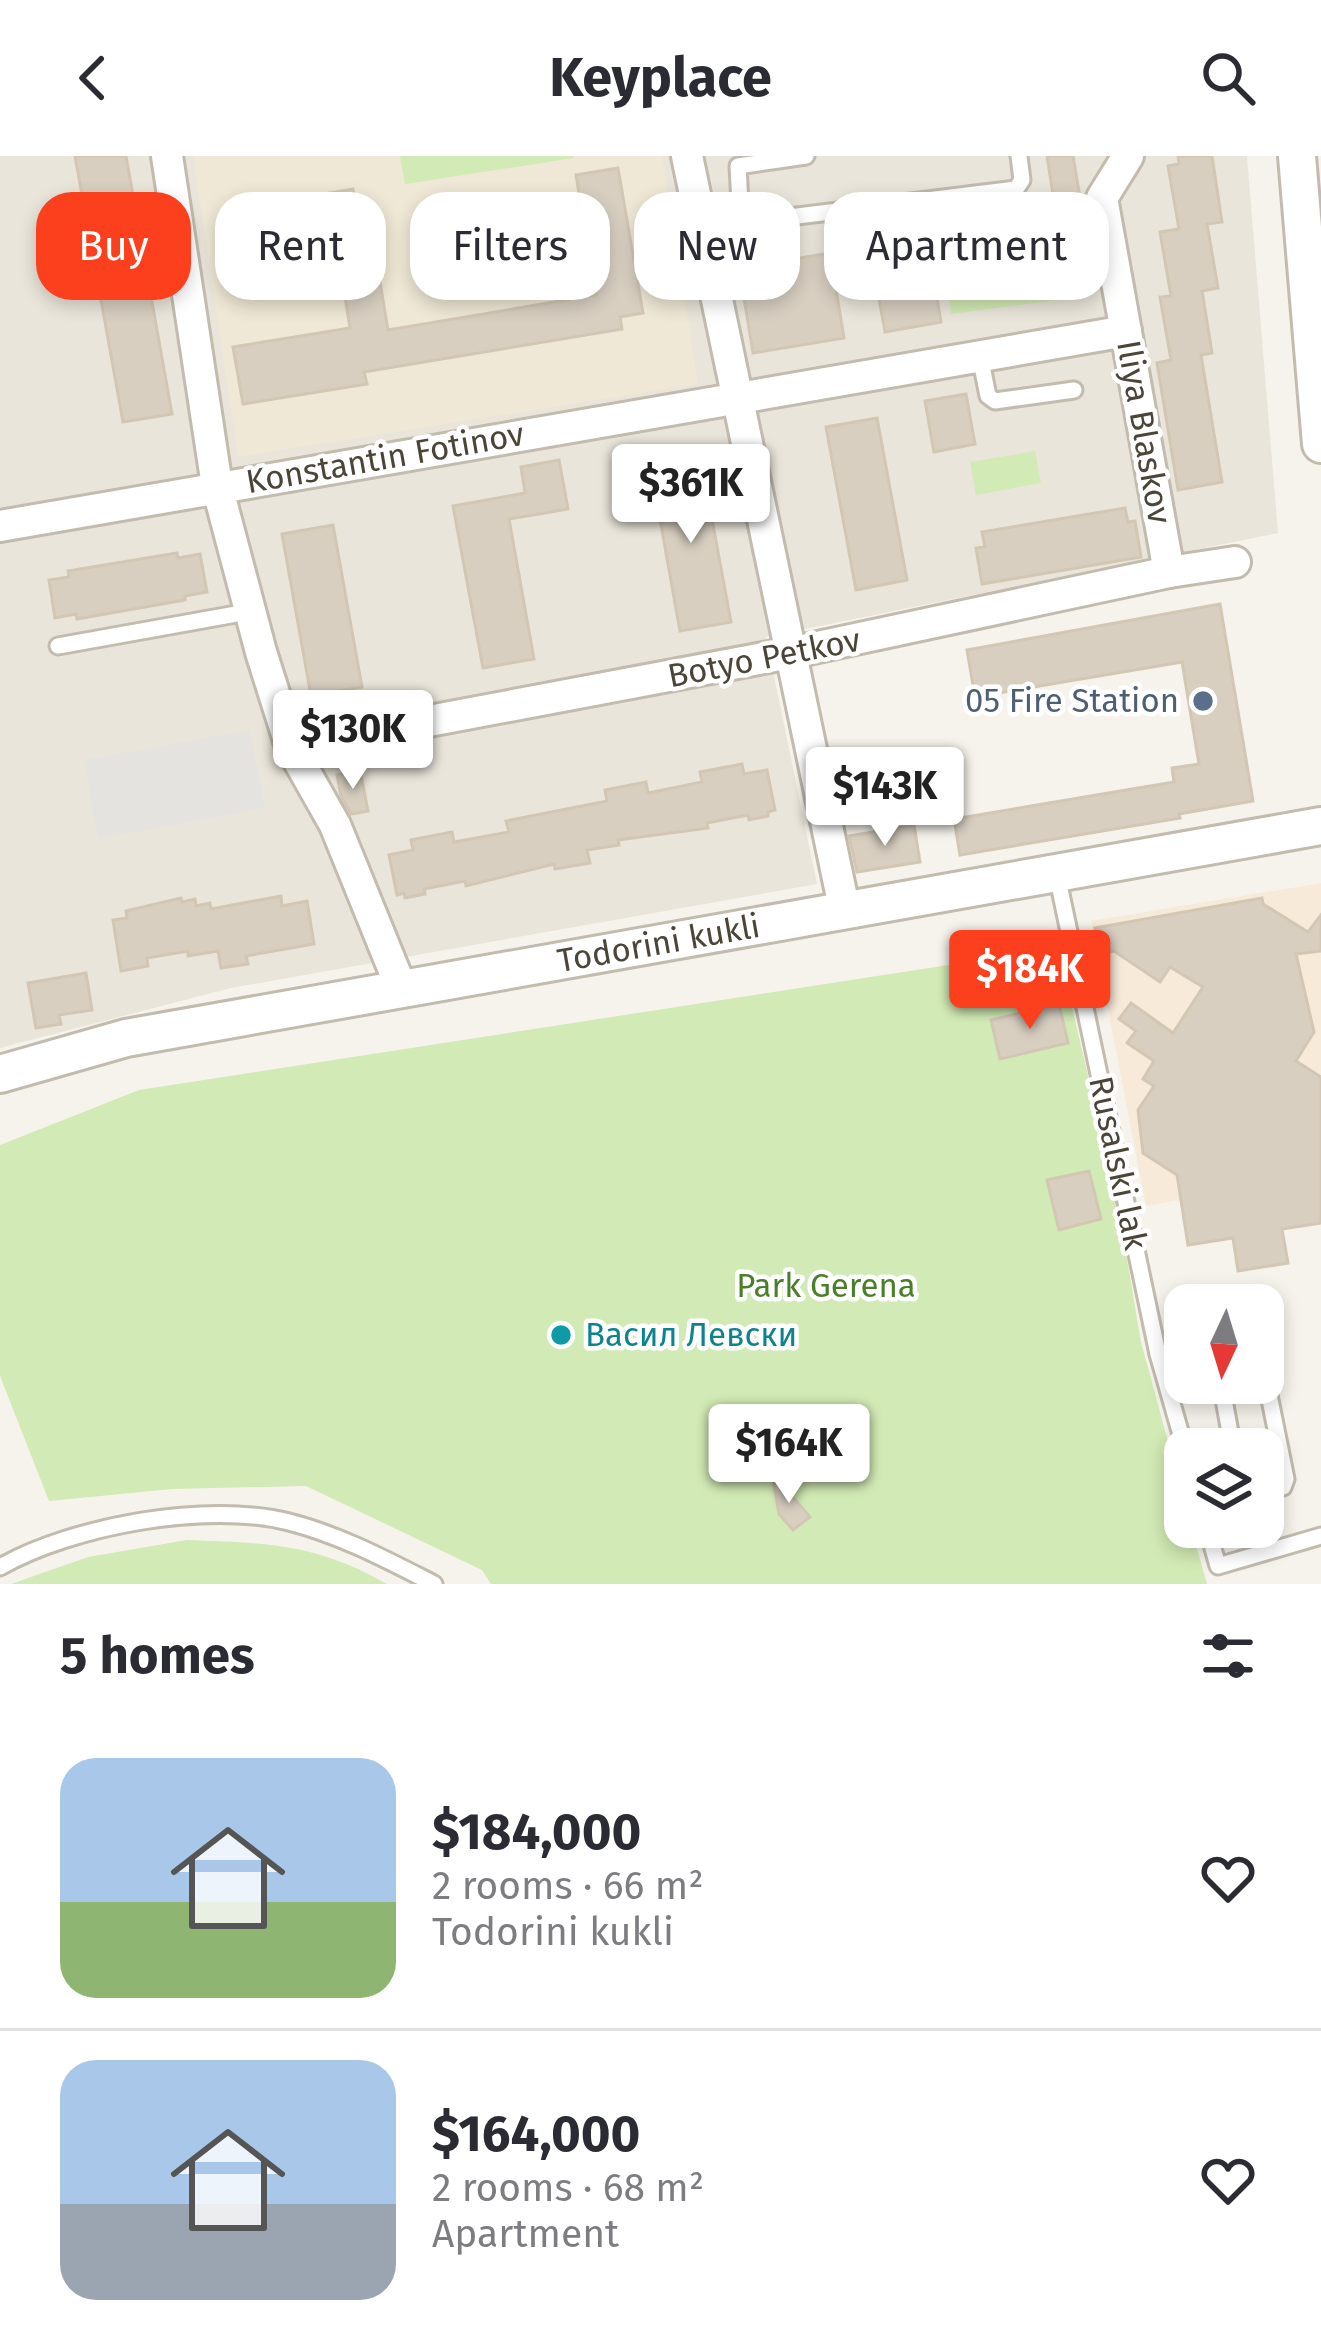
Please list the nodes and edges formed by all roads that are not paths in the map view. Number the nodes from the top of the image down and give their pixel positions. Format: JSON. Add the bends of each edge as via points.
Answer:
{"nodes":[{"id":1,"x":167,"y":156,"type":"edge"},
{"id":2,"x":687,"y":156,"type":"edge"},
{"id":3,"x":806,"y":156,"type":"edge"},
{"id":4,"x":1019,"y":156,"type":"edge"},
{"id":5,"x":1128,"y":156,"type":"edge"},
{"id":6,"x":1297,"y":156,"type":"edge"},
{"id":7,"x":694,"y":192,"type":"edge"},
{"id":8,"x":737,"y":192,"type":"edge"},
{"id":9,"x":800,"y":216,"type":"edge"},
{"id":10,"x":715,"y":300,"type":"edge"},
{"id":11,"x":1126,"y":331,"type":"junction"},
{"id":12,"x":980,"y":356,"type":"junction"},
{"id":13,"x":1074,"y":390,"type":"dead end"},
{"id":14,"x":736,"y":398,"type":"junction"},
{"id":15,"x":1321,"y":444,"type":"edge"},
{"id":16,"x":217,"y":486,"type":"junction"},
{"id":17,"x":0,"y":526,"type":"edge"},
{"id":18,"x":1235,"y":562,"type":"dead end"},
{"id":19,"x":1169,"y":572,"type":"junction"},
{"id":20,"x":253,"y":610,"type":"junction"},
{"id":21,"x":58,"y":646,"type":"dead end"},
{"id":22,"x":790,"y":653,"type":"junction"},
{"id":23,"x":291,"y":747,"type":"junction"},
{"id":24,"x":1321,"y":826,"type":"edge"},
{"id":25,"x":1057,"y":875,"type":"junction"},
{"id":26,"x":845,"y":912,"type":"junction"},
{"id":27,"x":402,"y":990,"type":"junction"},
{"id":28,"x":0,"y":1074,"type":"edge"},
{"id":29,"x":1164,"y":1353,"type":"edge"},
{"id":30,"x":1158,"y":1354,"type":"junction"},
{"id":31,"x":1179,"y":1428,"type":"edge"},
{"id":32,"x":1321,"y":1536,"type":"edge"},
{"id":33,"x":1284,"y":1547,"type":"edge"},
{"id":34,"x":1213,"y":1548,"type":"edge"},
{"id":35,"x":1280,"y":1548,"type":"edge"},
{"id":36,"x":0,"y":1567,"type":"edge"},
{"id":37,"x":434,"y":1584,"type":"edge"}],
"edges":[{"from":1,"to":16,"type":"street"},
{"from":2,"to":7,"type":"street"},
{"from":3,"to":8,"type":"lane","via":[[738,166]]},
{"from":4,"to":9,"type":"lane","via":[[1016,190]]},
{"from":5,"to":11,"type":"street","name":"Iliya Blaskov","via":[[1102,198]]},
{"from":6,"to":15,"type":"street"},
{"from":10,"to":14,"type":"street"},
{"from":11,"to":12,"type":"street","name":"Konstantin Fotinov"},
{"from":11,"to":19,"type":"street","name":"Iliya Blaskov"},
{"from":12,"to":13,"type":"lane","via":[[995,401]]},
{"from":12,"to":14,"type":"street","name":"Konstantin Fotinov"},
{"from":14,"to":16,"type":"street","name":"Konstantin Fotinov"},
{"from":14,"to":22,"type":"street"},
{"from":16,"to":17,"type":"street","name":"Konstantin Fotinov"},
{"from":16,"to":20,"type":"street"},
{"from":18,"to":19,"type":"street","name":"Botyo Petkov"},
{"from":19,"to":22,"type":"street","name":"Botyo Petkov"},
{"from":20,"to":21,"type":"lane"},
{"from":20,"to":23,"type":"street"},
{"from":22,"to":23,"type":"street","name":"Botyo Petkov"},
{"from":22,"to":26,"type":"street"},
{"from":23,"to":27,"type":"street","via":[[335,825]]},
{"from":24,"to":25,"type":"street","name":"Todorini kukli"},
{"from":25,"to":26,"type":"street","name":"Todorini kukli"},
{"from":25,"to":30,"type":"lane","name":"Rusalski lak"},
{"from":26,"to":27,"type":"street","name":"Todorini kukli"},
{"from":27,"to":28,"type":"street","name":"Todorini kukli","via":[[127,1038]]},
{"from":29,"to":30,"type":"lane"},
{"from":30,"to":31,"type":"lane","name":"Rusalski lak"},
{"from":32,"to":33,"type":"lane"},
{"from":34,"to":35,"type":"lane","via":[[1218,1566]]},
{"from":36,"to":37,"type":"lane","via":[[43,1545],[146,1519],[210,1516],[286,1521],[365,1548]]}]}
